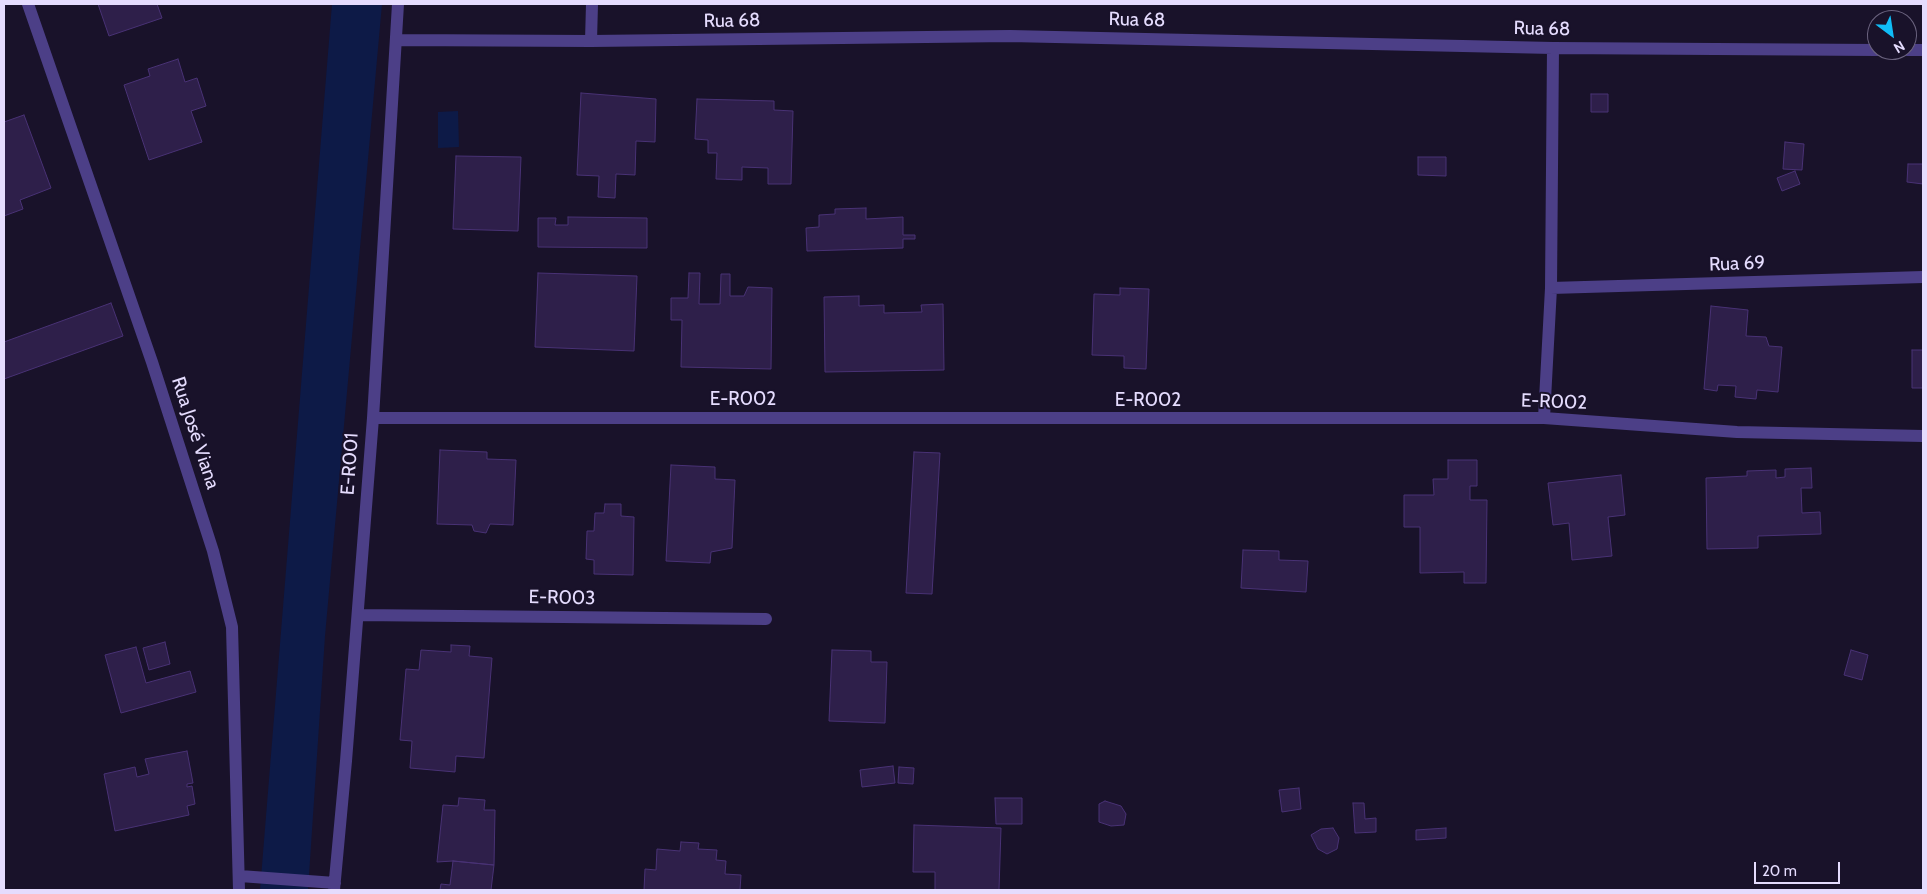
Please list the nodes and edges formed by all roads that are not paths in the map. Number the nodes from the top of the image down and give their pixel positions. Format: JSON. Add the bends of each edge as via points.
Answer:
{"nodes":[{"id":1,"x":28,"y":4,"type":"edge"},
{"id":2,"x":592,"y":4,"type":"edge"},
{"id":3,"x":398,"y":6,"type":"edge"},
{"id":4,"x":397,"y":40,"type":"junction"},
{"id":5,"x":591,"y":41,"type":"junction"},
{"id":6,"x":1552,"y":48,"type":"junction"},
{"id":7,"x":1867,"y":50,"type":"edge"},
{"id":8,"x":1923,"y":277,"type":"edge"},
{"id":9,"x":1551,"y":288,"type":"junction"},
{"id":10,"x":373,"y":418,"type":"junction"},
{"id":11,"x":1544,"y":418,"type":"junction"},
{"id":12,"x":1923,"y":436,"type":"edge"},
{"id":13,"x":358,"y":615,"type":"junction"},
{"id":14,"x":766,"y":619,"type":"dead end"},
{"id":15,"x":240,"y":876,"type":"junction"},
{"id":16,"x":334,"y":886,"type":"edge"},
{"id":17,"x":239,"y":890,"type":"edge"}],
"edges":[{"from":1,"to":15,"type":"street","name":"Rua José Viana","via":[[152,362],[213,550],[232,627]]},
{"from":2,"to":5,"type":"street"},
{"from":3,"to":4,"type":"street","name":"E-R001"},
{"from":4,"to":5,"type":"street","name":"Rua 68"},
{"from":4,"to":10,"type":"street","name":"E-R001"},
{"from":5,"to":6,"type":"street","name":"Rua 68","via":[[1010,36]]},
{"from":6,"to":7,"type":"street","name":"Rua 68"},
{"from":6,"to":9,"type":"street"},
{"from":8,"to":9,"type":"street","name":"Rua 69"},
{"from":9,"to":11,"type":"street"},
{"from":10,"to":11,"type":"street","name":"E-R002"},
{"from":10,"to":13,"type":"street","name":"E-R001"},
{"from":11,"to":12,"type":"street","name":"E-R002","via":[[1737,432]]},
{"from":13,"to":14,"type":"street","name":"E-R003"},
{"from":13,"to":16,"type":"street","name":"E-R001"},
{"from":15,"to":16,"type":"street"},
{"from":15,"to":17,"type":"street","name":"Rua José Viana"}]}
